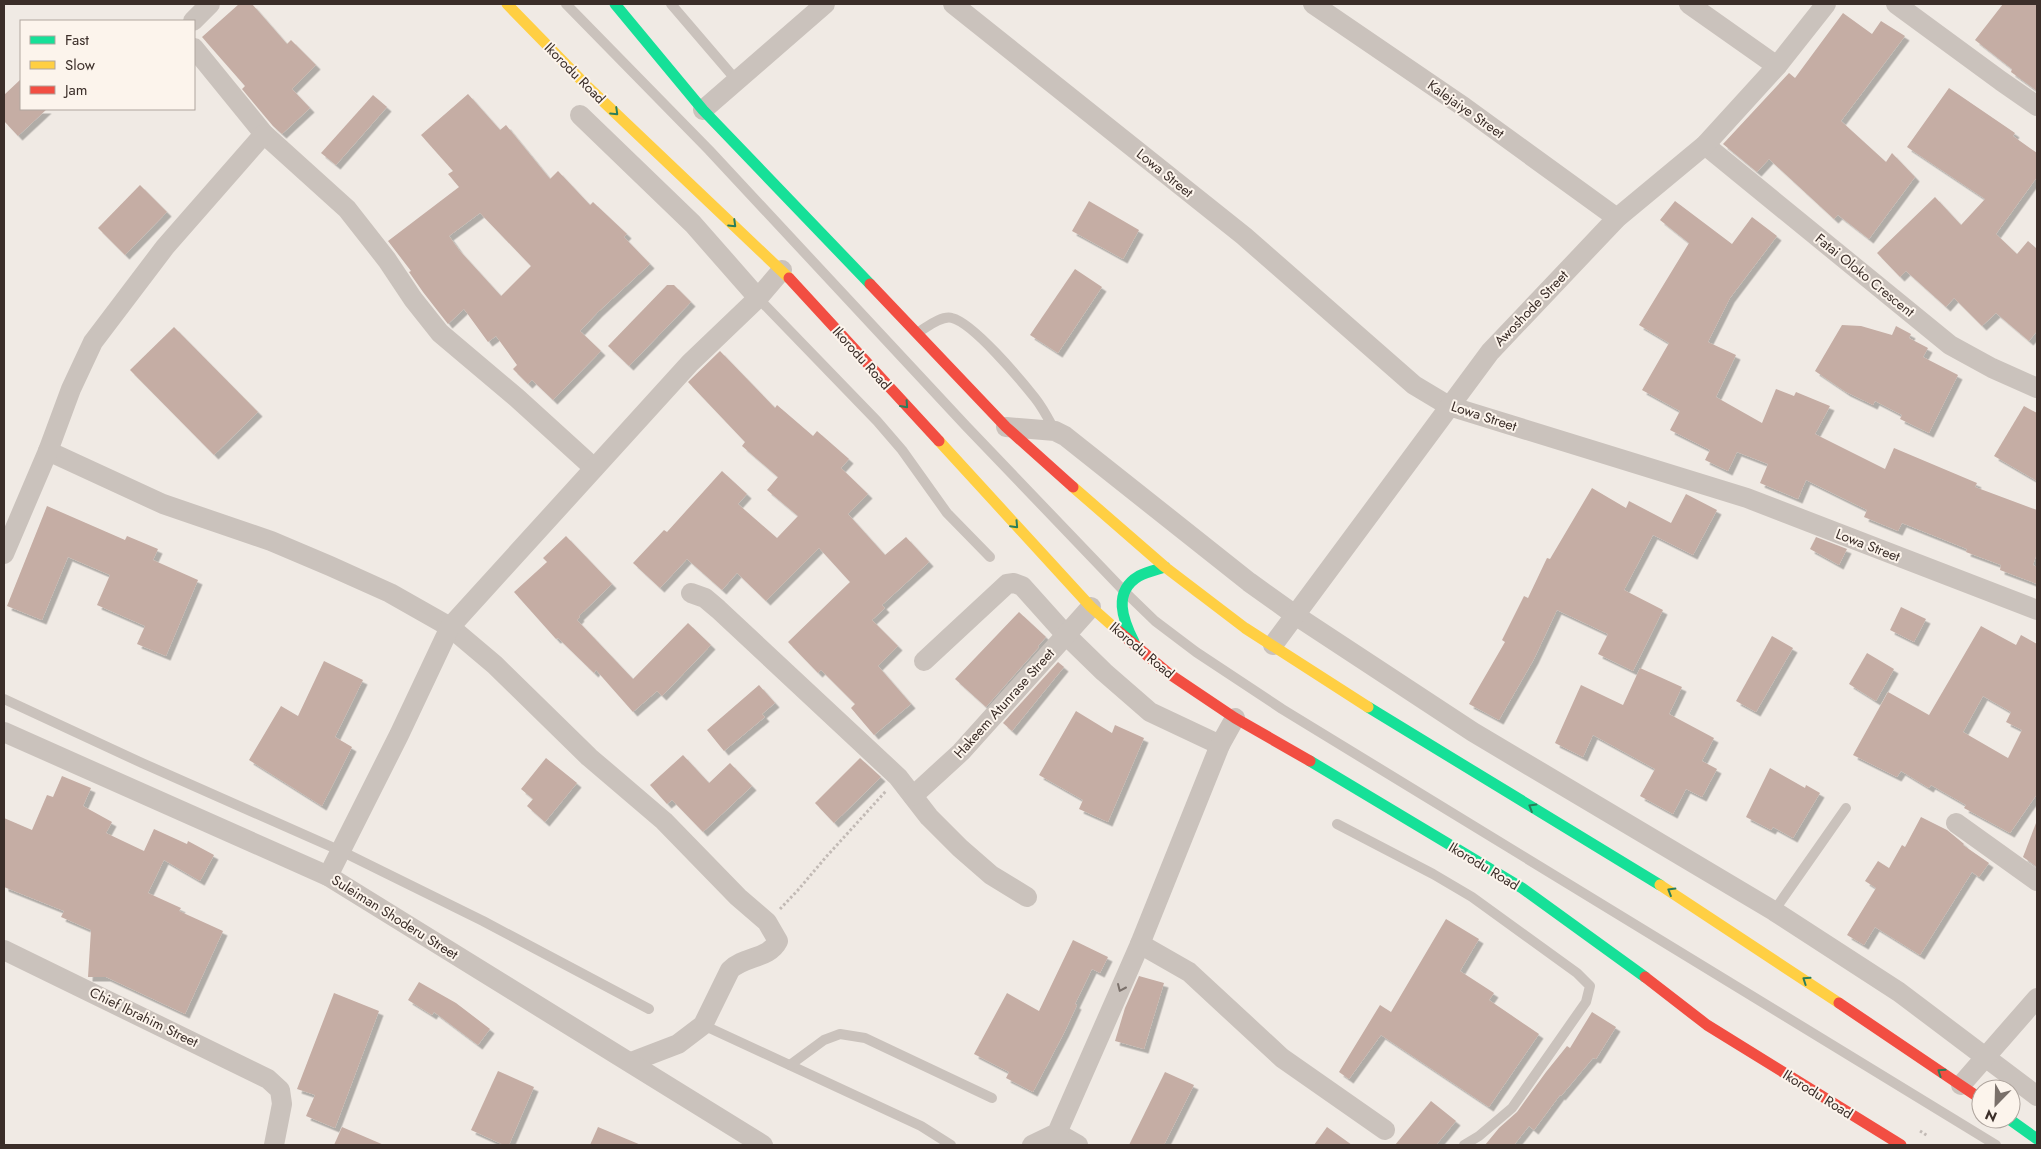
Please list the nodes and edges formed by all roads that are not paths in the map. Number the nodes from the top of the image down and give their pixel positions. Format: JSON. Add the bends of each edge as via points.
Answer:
{"nodes":[{"id":1,"x":210,"y":4,"type":"edge"},
{"id":2,"x":506,"y":4,"type":"edge"},
{"id":3,"x":566,"y":4,"type":"edge"},
{"id":4,"x":615,"y":4,"type":"edge"},
{"id":5,"x":671,"y":4,"type":"edge"},
{"id":6,"x":825,"y":4,"type":"edge"},
{"id":7,"x":953,"y":4,"type":"edge"},
{"id":8,"x":1313,"y":4,"type":"edge"},
{"id":9,"x":1689,"y":4,"type":"edge"},
{"id":10,"x":1826,"y":4,"type":"edge"},
{"id":11,"x":1896,"y":4,"type":"edge"},
{"id":12,"x":194,"y":20,"type":"edge"},
{"id":13,"x":195,"y":49,"type":"edge"},
{"id":14,"x":1777,"y":66,"type":"junction"},
{"id":15,"x":737,"y":80,"type":"junction"},
{"id":16,"x":2037,"y":106,"type":"edge"},
{"id":17,"x":703,"y":110,"type":"junction"},
{"id":18,"x":580,"y":115,"type":"dead end"},
{"id":19,"x":264,"y":134,"type":"junction"},
{"id":20,"x":1705,"y":145,"type":"junction"},
{"id":21,"x":1617,"y":218,"type":"junction"},
{"id":22,"x":782,"y":270,"type":"junction"},
{"id":23,"x":758,"y":298,"type":"junction"},
{"id":24,"x":917,"y":333,"type":"junction"},
{"id":25,"x":2037,"y":388,"type":"edge"},
{"id":26,"x":1449,"y":406,"type":"junction"},
{"id":27,"x":1006,"y":427,"type":"junction"},
{"id":28,"x":1055,"y":431,"type":"junction"},
{"id":29,"x":48,"y":451,"type":"junction"},
{"id":30,"x":594,"y":468,"type":"junction"},
{"id":31,"x":4,"y":554,"type":"edge"},
{"id":32,"x":990,"y":557,"type":"dead end"},
{"id":33,"x":1165,"y":568,"type":"junction"},
{"id":34,"x":1124,"y":591,"type":"junction"},
{"id":35,"x":691,"y":593,"type":"dead end"},
{"id":36,"x":1091,"y":607,"type":"junction"},
{"id":37,"x":2037,"y":610,"type":"edge"},
{"id":38,"x":1295,"y":615,"type":"junction"},
{"id":39,"x":450,"y":627,"type":"junction"},
{"id":40,"x":1066,"y":635,"type":"junction"},
{"id":41,"x":1135,"y":645,"type":"junction"},
{"id":42,"x":1273,"y":646,"type":"junction"},
{"id":43,"x":924,"y":661,"type":"dead end"},
{"id":44,"x":4,"y":699,"type":"edge"},
{"id":45,"x":1235,"y":718,"type":"junction"},
{"id":46,"x":4,"y":732,"type":"edge"},
{"id":47,"x":1220,"y":746,"type":"junction"},
{"id":48,"x":913,"y":796,"type":"junction"},
{"id":49,"x":1846,"y":808,"type":"dead end"},
{"id":50,"x":1956,"y":823,"type":"dead end"},
{"id":51,"x":1337,"y":824,"type":"dead end"},
{"id":52,"x":341,"y":851,"type":"junction"},
{"id":53,"x":328,"y":876,"type":"junction"},
{"id":54,"x":2037,"y":881,"type":"edge"},
{"id":55,"x":1027,"y":897,"type":"dead end"},
{"id":56,"x":1774,"y":911,"type":"junction"},
{"id":57,"x":1140,"y":944,"type":"junction"},
{"id":58,"x":4,"y":950,"type":"edge"},
{"id":59,"x":2037,"y":998,"type":"edge"},
{"id":60,"x":649,"y":1010,"type":"dead end"},
{"id":61,"x":703,"y":1025,"type":"junction"},
{"id":62,"x":1986,"y":1058,"type":"junction"},
{"id":63,"x":631,"y":1062,"type":"junction"},
{"id":64,"x":790,"y":1065,"type":"junction"},
{"id":65,"x":1962,"y":1086,"type":"junction"},
{"id":66,"x":1971,"y":1092,"type":"edge"},
{"id":67,"x":2037,"y":1096,"type":"edge"},
{"id":68,"x":992,"y":1098,"type":"dead end"},
{"id":69,"x":2021,"y":1127,"type":"edge"},
{"id":70,"x":1385,"y":1130,"type":"dead end"},
{"id":71,"x":1057,"y":1133,"type":"junction"},
{"id":72,"x":2036,"y":1137,"type":"edge"},
{"id":73,"x":274,"y":1145,"type":"edge"},
{"id":74,"x":763,"y":1145,"type":"edge"},
{"id":75,"x":951,"y":1145,"type":"edge"},
{"id":76,"x":1032,"y":1145,"type":"edge"},
{"id":77,"x":1078,"y":1145,"type":"edge"},
{"id":78,"x":1464,"y":1145,"type":"edge"},
{"id":79,"x":1901,"y":1145,"type":"edge"},
{"id":80,"x":1996,"y":1145,"type":"edge"}],
"edges":[{"from":1,"to":12,"type":"street"},
{"from":2,"to":22,"type":"highway","name":"Ikorodu Road","one_way":true,"via":[[589,88]]},
{"from":3,"to":34,"type":"lane","via":[[709,150]]},
{"from":4,"to":17,"type":"highway"},
{"from":5,"to":15,"type":"lane"},
{"from":6,"to":15,"type":"street"},
{"from":7,"to":26,"type":"street","name":"Lowa Street","via":[[1244,236],[1414,386]]},
{"from":8,"to":21,"type":"street","name":"Kalejaiye Street","via":[[1464,107]]},
{"from":9,"to":14,"type":"street"},
{"from":10,"to":14,"type":"street","name":"Awoshode Street"},
{"from":11,"to":16,"type":"street"},
{"from":13,"to":19,"type":"street"},
{"from":14,"to":20,"type":"street","name":"Awoshode Street"},
{"from":15,"to":17,"type":"street"},
{"from":17,"to":24,"type":"highway"},
{"from":18,"to":23,"type":"street","via":[[693,224]]},
{"from":19,"to":29,"type":"street","via":[[165,247],[93,342],[71,388]]},
{"from":19,"to":30,"type":"street","via":[[347,209],[440,333]]},
{"from":20,"to":21,"type":"street","name":"Awoshode Street"},
{"from":20,"to":25,"type":"street","name":"Fatai Oloko Crescent","via":[[1950,345]]},
{"from":21,"to":26,"type":"street","name":"Awoshode Street","via":[[1490,352]]},
{"from":22,"to":23,"type":"street"},
{"from":22,"to":36,"type":"highway","name":"Ikorodu Road","one_way":true},
{"from":23,"to":30,"type":"street","via":[[690,363]]},
{"from":23,"to":32,"type":"lane","via":[[877,421],[947,513]]},
{"from":24,"to":27,"type":"highway"},
{"from":24,"to":28,"type":"lane","via":[[945,318],[960,321],[1003,361],[1029,391]]},
{"from":26,"to":37,"type":"street","name":"Lowa Street","via":[[1747,498]]},
{"from":26,"to":38,"type":"street","name":"Awoshode Street"},
{"from":27,"to":28,"type":"street"},
{"from":27,"to":33,"type":"highway"},
{"from":28,"to":38,"type":"street"},
{"from":29,"to":31,"type":"street"},
{"from":29,"to":39,"type":"street","via":[[163,504],[272,541],[330,566],[390,593]]},
{"from":30,"to":39,"type":"street"},
{"from":33,"to":34,"type":"highway","via":[[1138,576]]},
{"from":33,"to":42,"type":"highway"},
{"from":34,"to":41,"type":"highway","via":[[1121,605]]},
{"from":34,"to":80,"type":"lane","via":[[1155,621],[1196,652],[1282,709]]},
{"from":35,"to":48,"type":"street","via":[[705,598],[718,609],[898,777]]},
{"from":36,"to":40,"type":"street","name":"Hakeem Atunrase Street"},
{"from":36,"to":41,"type":"highway","name":"Ikorodu Road"},
{"from":38,"to":42,"type":"street","name":"Awoshode Street"},
{"from":38,"to":56,"type":"street","via":[[1473,732]]},
{"from":39,"to":52,"type":"street"},
{"from":39,"to":61,"type":"street","via":[[495,665],[589,757],[664,821],[767,922],[778,941],[775,947],[736,963]]},
{"from":40,"to":43,"type":"street","via":[[1022,586],[1007,584]]},
{"from":40,"to":47,"type":"street","via":[[1150,712]]},
{"from":40,"to":48,"type":"street","name":"Hakeem Atunrase Street","via":[[961,752]]},
{"from":41,"to":45,"type":"highway","name":"Ikorodu Road","via":[[1168,673]]},
{"from":65,"to":42,"type":"highway","one_way":true,"via":[[1690,903],[1349,696]]},
{"from":44,"to":52,"type":"lane"},
{"from":45,"to":47,"type":"street"},
{"from":45,"to":79,"type":"highway","name":"Ikorodu Road","via":[[1522,888],[1707,1025]]},
{"from":46,"to":53,"type":"street","name":"Suleiman Shoderu Street"},
{"from":47,"to":57,"type":"street"},
{"from":48,"to":55,"type":"street","via":[[929,817],[991,875]]},
{"from":49,"to":56,"type":"lane"},
{"from":50,"to":54,"type":"street"},
{"from":51,"to":78,"type":"lane","via":[[1472,898],[1577,973],[1590,986],[1586,1002],[1512,1108]]},
{"from":52,"to":53,"type":"street"},
{"from":52,"to":60,"type":"lane","via":[[483,921]]},
{"from":53,"to":63,"type":"street","name":"Suleiman Shoderu Street"},
{"from":56,"to":62,"type":"street","via":[[1899,992]]},
{"from":57,"to":70,"type":"street","via":[[1190,972],[1282,1058]]},
{"from":57,"to":71,"type":"street","one_way":true},
{"from":58,"to":73,"type":"street","name":"Chief Ibrahim Street","via":[[268,1079],[280,1090],[282,1104]]},
{"from":59,"to":62,"type":"street"},
{"from":61,"to":63,"type":"street","via":[[678,1044]]},
{"from":61,"to":64,"type":"lane"},
{"from":62,"to":65,"type":"street"},
{"from":62,"to":67,"type":"street"},
{"from":63,"to":74,"type":"street","name":"Suleiman Shoderu Street"},
{"from":64,"to":68,"type":"lane","via":[[824,1040],[840,1034],[865,1038]]},
{"from":64,"to":75,"type":"lane","via":[[921,1126]]},
{"from":65,"to":66,"type":"highway"},
{"from":69,"to":72,"type":"highway"},
{"from":71,"to":76,"type":"street"},
{"from":71,"to":77,"type":"street"}]}
